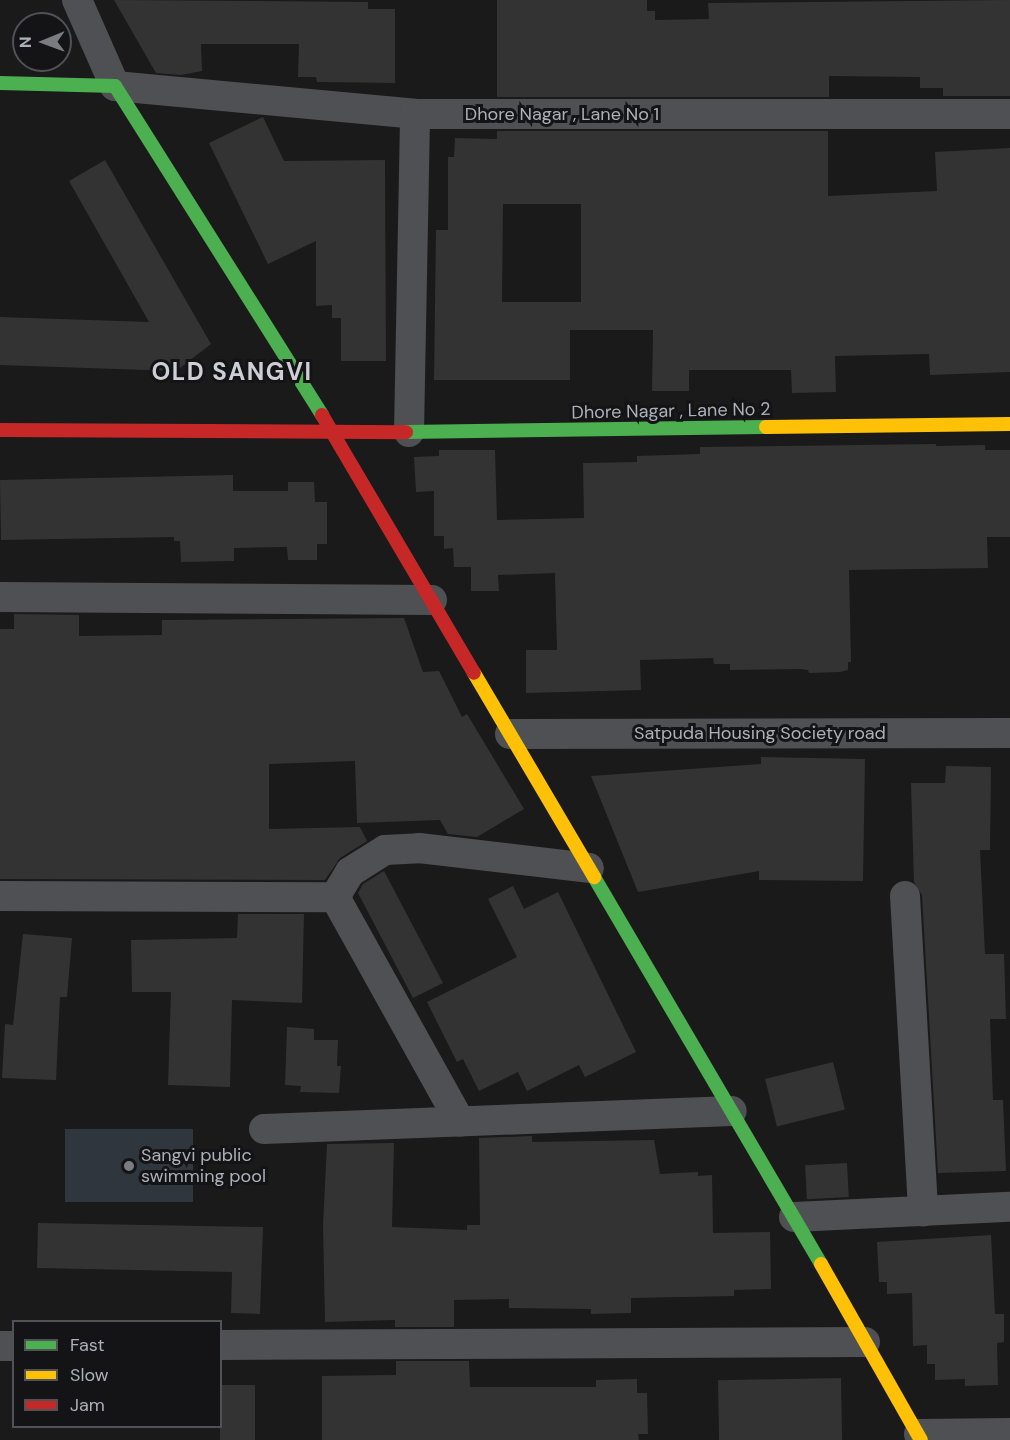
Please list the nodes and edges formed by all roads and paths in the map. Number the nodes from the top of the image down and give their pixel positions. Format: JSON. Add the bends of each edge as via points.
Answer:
{"nodes":[{"id":1,"x":76,"y":0,"type":"edge"},
{"id":2,"x":0,"y":83,"type":"edge"},
{"id":3,"x":115,"y":86,"type":"junction"},
{"id":4,"x":415,"y":114,"type":"junction"},
{"id":5,"x":1010,"y":114,"type":"edge"},
{"id":6,"x":1010,"y":424,"type":"edge"},
{"id":7,"x":0,"y":430,"type":"edge"},
{"id":8,"x":410,"y":432,"type":"junction"},
{"id":9,"x":333,"y":433,"type":"junction"},
{"id":10,"x":0,"y":597,"type":"edge"},
{"id":11,"x":432,"y":600,"type":"junction"},
{"id":12,"x":1010,"y":733,"type":"edge"},
{"id":13,"x":510,"y":734,"type":"junction"},
{"id":14,"x":589,"y":868,"type":"junction"},
{"id":15,"x":0,"y":896,"type":"edge"},
{"id":16,"x":906,"y":896,"type":"dead end"},
{"id":17,"x":335,"y":897,"type":"junction"},
{"id":18,"x":732,"y":1111,"type":"junction"},
{"id":19,"x":460,"y":1122,"type":"junction"},
{"id":20,"x":264,"y":1129,"type":"dead end"},
{"id":21,"x":1010,"y":1207,"type":"edge"},
{"id":22,"x":923,"y":1211,"type":"junction"},
{"id":23,"x":794,"y":1217,"type":"junction"},
{"id":24,"x":865,"y":1342,"type":"junction"},
{"id":25,"x":222,"y":1345,"type":"edge"},
{"id":26,"x":1010,"y":1433,"type":"edge"},
{"id":27,"x":920,"y":1437,"type":"edge"}],
"edges":[{"from":1,"to":3,"type":"street"},
{"from":2,"to":3,"type":"street"},
{"from":3,"to":4,"type":"street","name":"Dhore Nagar , Lane No 1"},
{"from":3,"to":9,"type":"street"},
{"from":4,"to":5,"type":"street","name":"Dhore Nagar , Lane No 1"},
{"from":4,"to":8,"type":"street"},
{"from":6,"to":8,"type":"street","name":"Dhore Nagar , Lane No 2"},
{"from":7,"to":9,"type":"street","name":"Dhore Nagar , Lane No 2"},
{"from":8,"to":9,"type":"street","name":"Dhore Nagar , Lane No 2"},
{"from":9,"to":11,"type":"street"},
{"from":10,"to":11,"type":"street"},
{"from":11,"to":13,"type":"street"},
{"from":12,"to":13,"type":"street","name":"Satpuda Housing Society road"},
{"from":13,"to":14,"type":"street"},
{"from":14,"to":17,"type":"street","via":[[419,848],[385,850],[350,872]]},
{"from":14,"to":18,"type":"street"},
{"from":15,"to":17,"type":"street"},
{"from":16,"to":22,"type":"street"},
{"from":17,"to":19,"type":"street"},
{"from":18,"to":19,"type":"street"},
{"from":18,"to":23,"type":"street"},
{"from":19,"to":20,"type":"street"},
{"from":21,"to":22,"type":"street"},
{"from":22,"to":23,"type":"street"},
{"from":23,"to":24,"type":"street"},
{"from":24,"to":25,"type":"street"},
{"from":24,"to":27,"type":"street"},
{"from":26,"to":27,"type":"street"}]}
